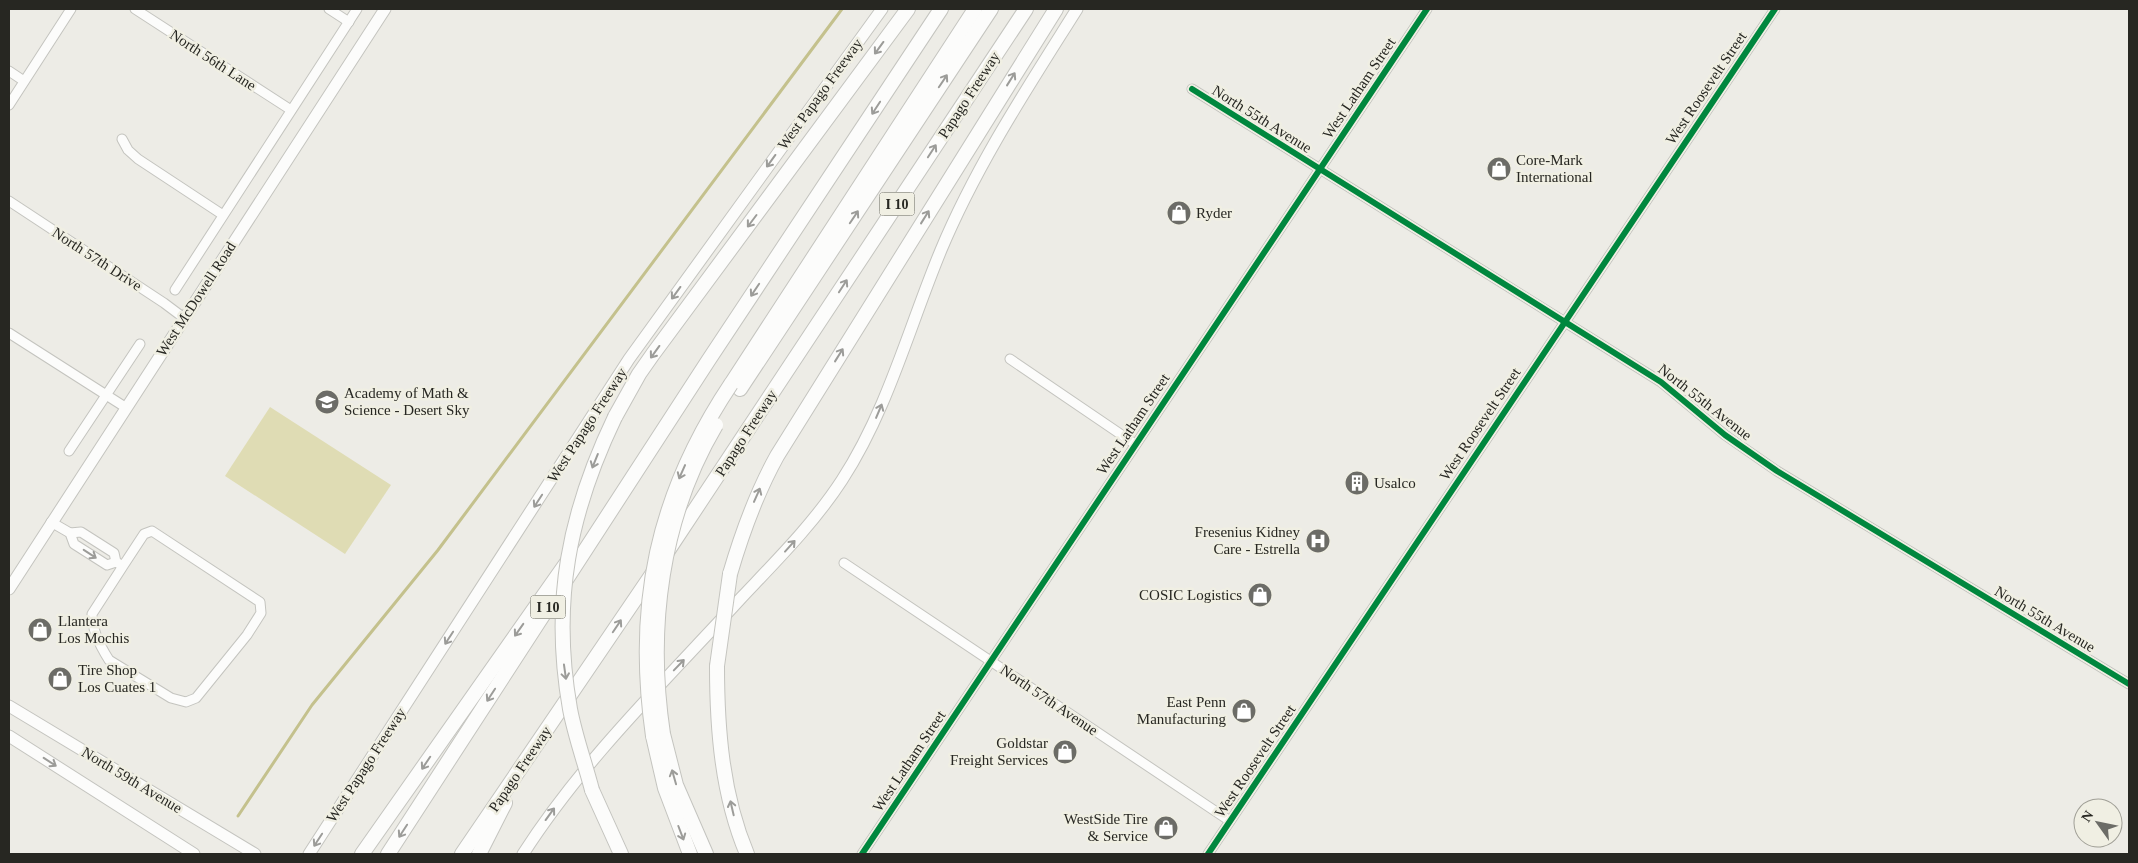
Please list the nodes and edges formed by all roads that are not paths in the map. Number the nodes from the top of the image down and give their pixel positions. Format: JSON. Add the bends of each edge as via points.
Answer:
{"nodes":[{"id":1,"x":71,"y":9,"type":"edge"},
{"id":2,"x":135,"y":9,"type":"edge"},
{"id":3,"x":328,"y":9,"type":"edge"},
{"id":4,"x":357,"y":9,"type":"edge"},
{"id":5,"x":385,"y":9,"type":"edge"},
{"id":6,"x":882,"y":9,"type":"edge"},
{"id":7,"x":908,"y":9,"type":"edge"},
{"id":8,"x":941,"y":9,"type":"edge"},
{"id":9,"x":975,"y":9,"type":"edge"},
{"id":10,"x":991,"y":9,"type":"edge"},
{"id":11,"x":1026,"y":9,"type":"edge"},
{"id":12,"x":1056,"y":9,"type":"edge"},
{"id":13,"x":1077,"y":9,"type":"edge"},
{"id":14,"x":1427,"y":9,"type":"edge"},
{"id":15,"x":1775,"y":9,"type":"edge"},
{"id":16,"x":349,"y":22,"type":"junction"},
{"id":17,"x":9,"y":71,"type":"edge"},
{"id":18,"x":24,"y":81,"type":"junction"},
{"id":19,"x":1192,"y":89,"type":"dead end"},
{"id":20,"x":9,"y":105,"type":"edge"},
{"id":21,"x":291,"y":110,"type":"junction"},
{"id":22,"x":122,"y":139,"type":"dead end"},
{"id":23,"x":1318,"y":169,"type":"junction"},
{"id":24,"x":9,"y":201,"type":"edge"},
{"id":25,"x":223,"y":215,"type":"junction"},
{"id":26,"x":175,"y":290,"type":"dead end"},
{"id":27,"x":184,"y":318,"type":"junction"},
{"id":28,"x":1565,"y":321,"type":"junction"},
{"id":29,"x":9,"y":334,"type":"edge"},
{"id":30,"x":140,"y":344,"type":"dead end"},
{"id":31,"x":1010,"y":359,"type":"dead end"},
{"id":32,"x":708,"y":361,"type":"junction"},
{"id":33,"x":735,"y":386,"type":"junction"},
{"id":34,"x":106,"y":396,"type":"junction"},
{"id":35,"x":125,"y":407,"type":"junction"},
{"id":36,"x":1135,"y":444,"type":"junction"},
{"id":37,"x":69,"y":452,"type":"dead end"},
{"id":38,"x":51,"y":522,"type":"junction"},
{"id":39,"x":70,"y":533,"type":"junction"},
{"id":40,"x":844,"y":563,"type":"dead end"},
{"id":41,"x":120,"y":564,"type":"junction"},
{"id":42,"x":9,"y":589,"type":"edge"},
{"id":43,"x":990,"y":661,"type":"junction"},
{"id":44,"x":2129,"y":684,"type":"edge"},
{"id":45,"x":9,"y":706,"type":"edge"},
{"id":46,"x":658,"y":735,"type":"junction"},
{"id":47,"x":9,"y":736,"type":"edge"},
{"id":48,"x":530,"y":753,"type":"junction"},
{"id":49,"x":1230,"y":821,"type":"junction"},
{"id":50,"x":194,"y":854,"type":"edge"},
{"id":51,"x":255,"y":854,"type":"edge"},
{"id":52,"x":309,"y":854,"type":"edge"},
{"id":53,"x":362,"y":854,"type":"edge"},
{"id":54,"x":388,"y":854,"type":"edge"},
{"id":55,"x":462,"y":854,"type":"edge"},
{"id":56,"x":480,"y":854,"type":"edge"},
{"id":57,"x":523,"y":854,"type":"edge"},
{"id":58,"x":621,"y":854,"type":"edge"},
{"id":59,"x":690,"y":854,"type":"edge"},
{"id":60,"x":706,"y":854,"type":"edge"},
{"id":61,"x":747,"y":854,"type":"edge"},
{"id":62,"x":862,"y":854,"type":"edge"},
{"id":63,"x":1208,"y":854,"type":"edge"}],
"edges":[{"from":1,"to":18,"type":"street"},
{"from":2,"to":21,"type":"street","name":"North 56th Lane"},
{"from":3,"to":16,"type":"street"},
{"from":4,"to":16,"type":"street","name":"West McDowell Road"},
{"from":5,"to":27,"type":"main road","name":"West McDowell Road"},
{"from":6,"to":52,"type":"main road","name":"West Papago Freeway","one_way":true,"via":[[630,359]]},
{"from":7,"to":58,"type":"highway","one_way":true,"bridge":true,"via":[[648,360],[615,417],[586,481],[566,561],[562,628],[564,666],[570,710],[592,790]]},
{"from":8,"to":32,"type":"highway","number":"I 10","one_way":true},
{"from":9,"to":33,"type":"highway"},
{"from":33,"to":10,"type":"highway","one_way":true},
{"from":48,"to":11,"type":"highway","name":"Papago Freeway","number":"I 10","one_way":true,"via":[[687,523]]},
{"from":61,"to":12,"type":"highway","one_way":true,"bridge":true,"via":[[735,820],[724,769],[717,716],[716,666],[730,574],[741,535],[777,456]]},
{"from":57,"to":13,"type":"main road","one_way":true,"via":[[600,749],[792,544],[841,481],[874,422],[940,251],[970,186]]},
{"from":14,"to":23,"type":"street","name":"West Latham Street"},
{"from":15,"to":28,"type":"street","name":"West Roosevelt Street"},
{"from":16,"to":21,"type":"street","name":"West McDowell Road"},
{"from":17,"to":18,"type":"street"},
{"from":18,"to":20,"type":"street"},
{"from":19,"to":23,"type":"street","name":"North 55th Avenue"},
{"from":21,"to":25,"type":"street","name":"West McDowell Road"},
{"from":22,"to":25,"type":"street","via":[[138,159]]},
{"from":23,"to":28,"type":"street","name":"North 55th Avenue"},
{"from":23,"to":36,"type":"street","name":"West Latham Street"},
{"from":24,"to":27,"type":"street","name":"North 57th Drive"},
{"from":25,"to":26,"type":"street","name":"West McDowell Road"},
{"from":27,"to":35,"type":"main road","name":"West McDowell Road"},
{"from":28,"to":44,"type":"street","name":"North 55th Avenue","via":[[1660,382],[1725,435],[1777,471]]},
{"from":28,"to":49,"type":"street","name":"West Roosevelt Street"},
{"from":29,"to":34,"type":"street"},
{"from":30,"to":34,"type":"street","name":"West McDowell Road"},
{"from":31,"to":36,"type":"street"},
{"from":32,"to":53,"type":"highway","one_way":true},
{"from":32,"to":54,"type":"highway","number":"I 10","one_way":true},
{"from":33,"to":46,"type":"highway","bridge":true,"via":[[705,446],[671,534],[657,612]]},
{"from":34,"to":35,"type":"street"},
{"from":34,"to":37,"type":"street","name":"West McDowell Road"},
{"from":35,"to":38,"type":"main road","name":"West McDowell Road"},
{"from":36,"to":43,"type":"street","name":"West Latham Street"},
{"from":38,"to":39,"type":"street"},
{"from":38,"to":42,"type":"main road","name":"West McDowell Road"},
{"from":39,"to":41,"type":"street","via":[[81,532],[114,553]]},
{"from":39,"to":41,"type":"street","one_way":true,"via":[[74,544],[107,565]]},
{"from":40,"to":43,"type":"street","name":"North 57th Avenue"},
{"from":41,"to":41,"type":"street","via":[[144,534],[152,532],[260,602],[261,613],[247,635],[196,698],[186,702],[172,698],[109,660],[104,652],[92,623],[92,614]]},
{"from":43,"to":49,"type":"street","name":"North 57th Avenue"},
{"from":43,"to":62,"type":"street","name":"West Latham Street"},
{"from":45,"to":51,"type":"main road","name":"North 59th Avenue"},
{"from":46,"to":59,"type":"highway","one_way":true,"via":[[665,788]]},
{"from":60,"to":46,"type":"highway","one_way":true},
{"from":47,"to":50,"type":"main road","name":"North 59th Avenue","one_way":true},
{"from":48,"to":55,"type":"highway","name":"Papago Freeway","number":"I 10"},
{"from":48,"to":56,"type":"highway"},
{"from":49,"to":63,"type":"street","name":"West Roosevelt Street"}]}
